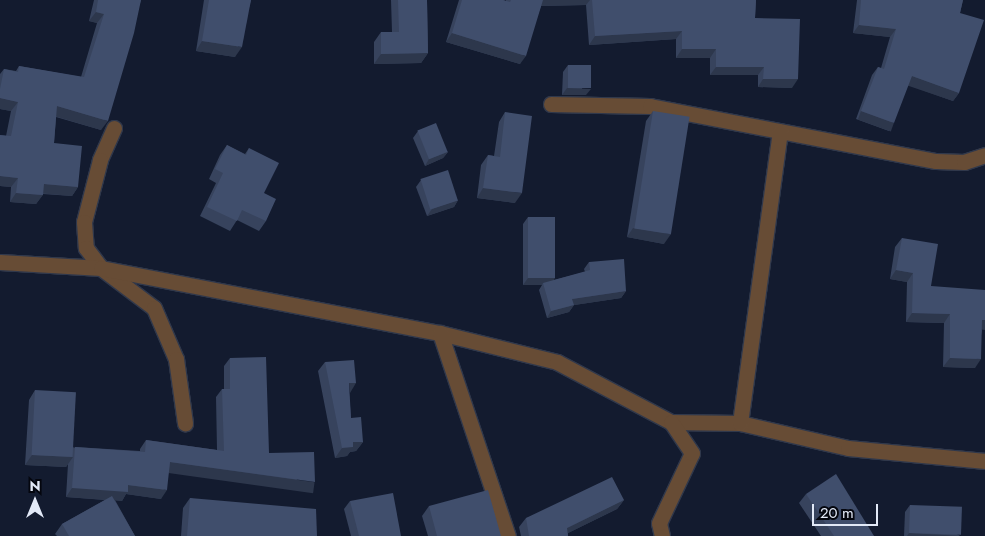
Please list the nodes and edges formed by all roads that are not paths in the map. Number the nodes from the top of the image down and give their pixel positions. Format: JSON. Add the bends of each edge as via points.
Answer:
{"nodes":[{"id":1,"x":551,"y":104,"type":"dead end"},
{"id":2,"x":114,"y":128,"type":"dead end"},
{"id":3,"x":780,"y":132,"type":"junction"},
{"id":4,"x":985,"y":155,"type":"edge"},
{"id":5,"x":0,"y":262,"type":"edge"},
{"id":6,"x":101,"y":268,"type":"junction"},
{"id":7,"x":440,"y":333,"type":"junction"},
{"id":8,"x":671,"y":422,"type":"junction"},
{"id":9,"x":185,"y":423,"type":"dead end"},
{"id":10,"x":740,"y":423,"type":"junction"},
{"id":11,"x":985,"y":461,"type":"edge"},
{"id":12,"x":508,"y":536,"type":"edge"},
{"id":13,"x":662,"y":536,"type":"edge"}],
"edges":[{"from":1,"to":3,"type":"street","via":[[650,106]]},
{"from":2,"to":6,"type":"street","via":[[100,160],[84,222],[86,248]]},
{"from":3,"to":4,"type":"street","via":[[936,161],[964,162]]},
{"from":3,"to":10,"type":"street"},
{"from":5,"to":6,"type":"street"},
{"from":6,"to":7,"type":"street"},
{"from":6,"to":9,"type":"street","via":[[154,308],[176,359]]},
{"from":7,"to":8,"type":"street","via":[[557,362]]},
{"from":7,"to":12,"type":"street"},
{"from":8,"to":10,"type":"street"},
{"from":8,"to":13,"type":"street","via":[[692,453],[660,523]]},
{"from":10,"to":11,"type":"street","via":[[848,448]]}]}
